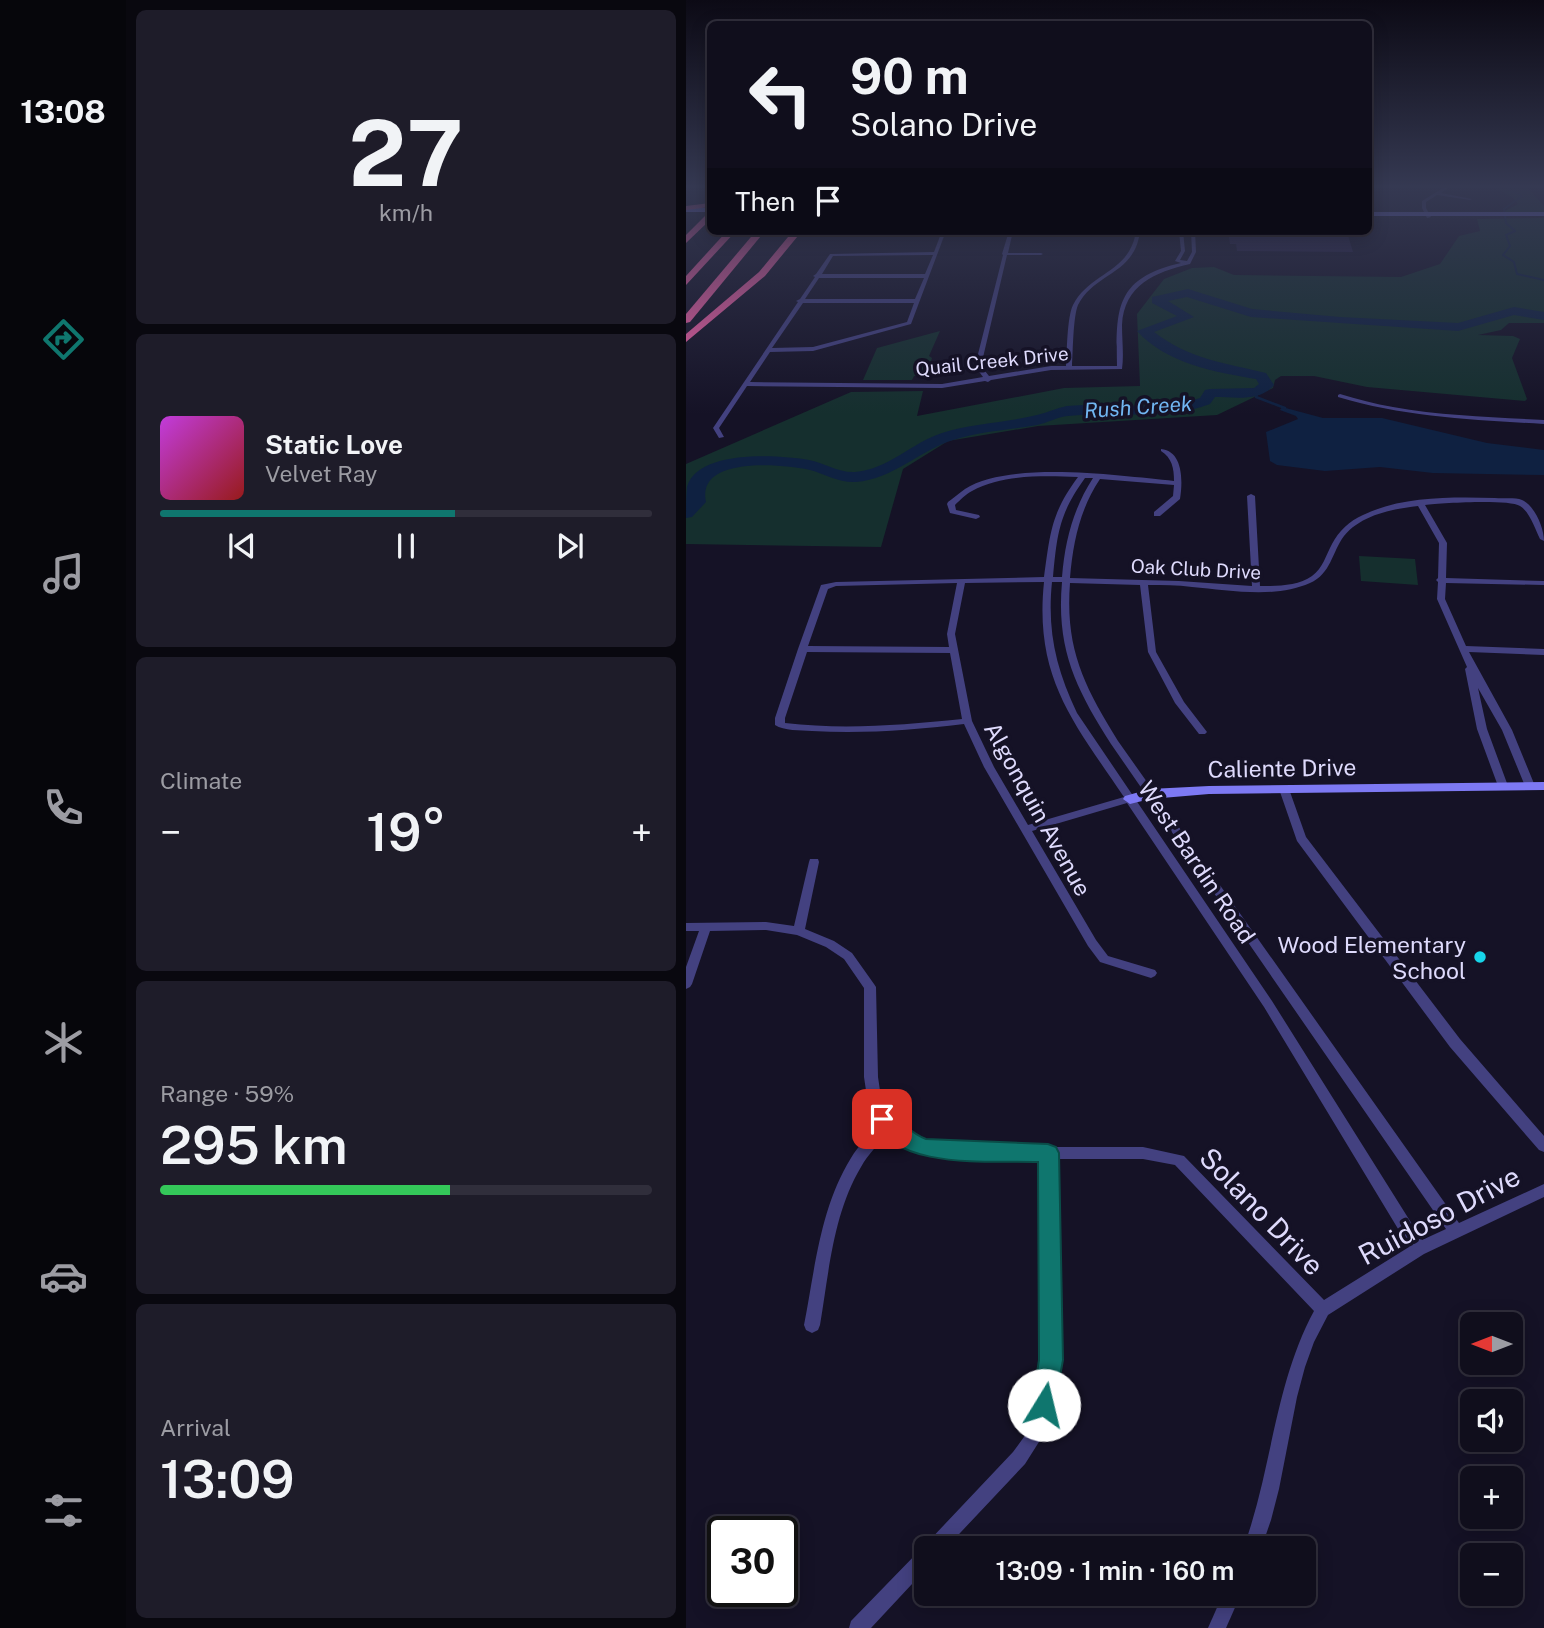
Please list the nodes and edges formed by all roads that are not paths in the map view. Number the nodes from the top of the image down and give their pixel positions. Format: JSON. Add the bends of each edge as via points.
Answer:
{"nodes":[{"id":1,"x":704,"y":262,"type":"edge"},
{"id":2,"x":735,"y":262,"type":"edge"},
{"id":3,"x":772,"y":262,"type":"edge"},
{"id":4,"x":827,"y":262,"type":"edge"},
{"id":5,"x":932,"y":262,"type":"edge"},
{"id":6,"x":1002,"y":262,"type":"edge"},
{"id":7,"x":1123,"y":262,"type":"edge"},
{"id":8,"x":1188,"y":262,"type":"edge"},
{"id":9,"x":816,"y":276,"type":"junction"},
{"id":10,"x":927,"y":276,"type":"junction"},
{"id":11,"x":686,"y":282,"type":"edge"},
{"id":12,"x":799,"y":301,"type":"junction"},
{"id":13,"x":917,"y":301,"type":"junction"},
{"id":14,"x":686,"y":320,"type":"edge"},
{"id":15,"x":686,"y":339,"type":"edge"},
{"id":16,"x":767,"y":350,"type":"junction"},
{"id":17,"x":1069,"y":368,"type":"junction"},
{"id":18,"x":988,"y":380,"type":"junction"},
{"id":19,"x":744,"y":384,"type":"junction"},
{"id":20,"x":1340,"y":396,"type":"dead end"},
{"id":21,"x":1544,"y":422,"type":"edge"},
{"id":22,"x":721,"y":437,"type":"dead end"},
{"id":23,"x":1163,"y":450,"type":"dead end"},
{"id":24,"x":1083,"y":475,"type":"junction"},
{"id":25,"x":1097,"y":477,"type":"junction"},
{"id":26,"x":1176,"y":483,"type":"junction"},
{"id":27,"x":1251,"y":496,"type":"dead end"},
{"id":28,"x":1420,"y":503,"type":"junction"},
{"id":29,"x":1157,"y":514,"type":"dead end"},
{"id":30,"x":976,"y":517,"type":"dead end"},
{"id":31,"x":1544,"y":539,"type":"edge"},
{"id":32,"x":1440,"y":580,"type":"junction"},
{"id":33,"x":1048,"y":581,"type":"junction"},
{"id":34,"x":1066,"y":581,"type":"junction"},
{"id":35,"x":961,"y":582,"type":"junction"},
{"id":36,"x":1143,"y":582,"type":"junction"},
{"id":37,"x":1544,"y":583,"type":"edge"},
{"id":38,"x":1256,"y":589,"type":"junction"},
{"id":39,"x":802,"y":649,"type":"junction"},
{"id":40,"x":1463,"y":649,"type":"junction"},
{"id":41,"x":952,"y":650,"type":"junction"},
{"id":42,"x":1544,"y":652,"type":"edge"},
{"id":43,"x":1469,"y":663,"type":"junction"},
{"id":44,"x":967,"y":721,"type":"junction"},
{"id":45,"x":1202,"y":732,"type":"dead end"},
{"id":46,"x":1503,"y":786,"type":"junction"},
{"id":47,"x":1537,"y":786,"type":"edge"},
{"id":48,"x":1284,"y":789,"type":"junction"},
{"id":49,"x":1150,"y":794,"type":"junction"},
{"id":50,"x":1130,"y":799,"type":"junction"},
{"id":51,"x":1026,"y":830,"type":"junction"},
{"id":52,"x":814,"y":862,"type":"dead end"},
{"id":53,"x":686,"y":927,"type":"edge"},
{"id":54,"x":706,"y":927,"type":"junction"},
{"id":55,"x":799,"y":931,"type":"junction"},
{"id":56,"x":1151,"y":973,"type":"dead end"},
{"id":57,"x":686,"y":984,"type":"edge"},
{"id":58,"x":887,"y":1124,"type":"junction"},
{"id":59,"x":1544,"y":1146,"type":"edge"},
{"id":60,"x":1048,"y":1153,"type":"junction"},
{"id":61,"x":1544,"y":1190,"type":"edge"},
{"id":62,"x":1457,"y":1232,"type":"junction"},
{"id":63,"x":1419,"y":1249,"type":"junction"},
{"id":64,"x":1323,"y":1310,"type":"junction"},
{"id":65,"x":812,"y":1325,"type":"dead end"},
{"id":66,"x":945,"y":1536,"type":"edge"},
{"id":67,"x":1256,"y":1536,"type":"edge"},
{"id":68,"x":914,"y":1569,"type":"edge"},
{"id":69,"x":1227,"y":1606,"type":"edge"},
{"id":70,"x":858,"y":1628,"type":"edge"},
{"id":71,"x":1217,"y":1628,"type":"edge"}],
"edges":[{"from":1,"to":11,"type":"highway"},
{"from":2,"to":14,"type":"highway"},
{"from":3,"to":15,"type":"highway"},
{"from":4,"to":9,"type":"street"},
{"from":5,"to":10,"type":"street"},
{"from":6,"to":18,"type":"street","via":[[978,366]]},
{"from":7,"to":17,"type":"street","via":[[1078,299]]},
{"from":8,"to":17,"type":"street","name":"Quail Creek Drive","via":[[1161,269],[1132,291],[1121,309],[1120,368]]},
{"from":9,"to":10,"type":"street"},
{"from":9,"to":12,"type":"street"},
{"from":10,"to":13,"type":"street"},
{"from":12,"to":13,"type":"street"},
{"from":12,"to":16,"type":"street"},
{"from":13,"to":16,"type":"street","via":[[904,327],[805,350]]},
{"from":16,"to":19,"type":"street"},
{"from":17,"to":18,"type":"street","name":"Quail Creek Drive"},
{"from":18,"to":19,"type":"street","name":"Quail Creek Drive","via":[[942,386]]},
{"from":19,"to":22,"type":"street","via":[[716,428]]},
{"from":20,"to":21,"type":"street","via":[[1409,413]]},
{"from":23,"to":26,"type":"street","via":[[1176,461]]},
{"from":24,"to":25,"type":"street"},
{"from":24,"to":30,"type":"street","via":[[1007,478],[969,490],[951,504],[953,512]]},
{"from":24,"to":33,"type":"street","name":"West Bardin Road","via":[[1061,510]]},
{"from":25,"to":26,"type":"street"},
{"from":25,"to":34,"type":"street","name":"West Bardin Road","via":[[1074,521]]},
{"from":26,"to":29,"type":"street","via":[[1177,497]]},
{"from":27,"to":38,"type":"street"},
{"from":28,"to":31,"type":"street","name":"Oak Club Drive","via":[[1524,504]]},
{"from":28,"to":32,"type":"street","via":[[1443,543]]},
{"from":28,"to":38,"type":"street","name":"Oak Club Drive","via":[[1364,516],[1348,527],[1319,577],[1309,583]]},
{"from":32,"to":37,"type":"street"},
{"from":32,"to":40,"type":"street","via":[[1441,599]]},
{"from":33,"to":34,"type":"street","name":"Oak Club Drive"},
{"from":33,"to":35,"type":"street","name":"Oak Club Drive"},
{"from":33,"to":50,"type":"street","name":"West Bardin Road","via":[[1047,652],[1056,682]]},
{"from":34,"to":36,"type":"street","name":"Oak Club Drive"},
{"from":34,"to":49,"type":"street","name":"West Bardin Road","via":[[1065,639],[1074,671]]},
{"from":35,"to":39,"type":"street","name":"Oak Club Drive","via":[[831,585],[821,590]]},
{"from":35,"to":41,"type":"street","name":"Algonquin Avenue"},
{"from":36,"to":38,"type":"street","name":"Oak Club Drive"},
{"from":36,"to":45,"type":"street","via":[[1152,652]]},
{"from":39,"to":41,"type":"street"},
{"from":39,"to":44,"type":"street","via":[[780,725],[908,727]]},
{"from":40,"to":42,"type":"street"},
{"from":40,"to":43,"type":"street"},
{"from":41,"to":44,"type":"street","name":"Algonquin Avenue"},
{"from":43,"to":46,"type":"street","via":[[1482,729]]},
{"from":43,"to":47,"type":"street"},
{"from":44,"to":51,"type":"street","name":"Algonquin Avenue"},
{"from":46,"to":47,"type":"main road","name":"Caliente Drive"},
{"from":46,"to":48,"type":"main road","name":"Caliente Drive"},
{"from":48,"to":49,"type":"main road","name":"Caliente Drive"},
{"from":48,"to":59,"type":"street","via":[[1301,838],[1455,1043]]},
{"from":49,"to":50,"type":"main road","name":"Caliente Drive"},
{"from":49,"to":62,"type":"street","name":"West Bardin Road"},
{"from":50,"to":51,"type":"street","name":"Caliente Drive"},
{"from":50,"to":63,"type":"street","name":"West Bardin Road","via":[[1268,1004]]},
{"from":51,"to":56,"type":"street","name":"Algonquin Avenue","via":[[1104,958]]},
{"from":52,"to":55,"type":"street"},
{"from":53,"to":54,"type":"street","name":"Solano Drive"},
{"from":54,"to":55,"type":"street","name":"Solano Drive","via":[[766,926]]},
{"from":54,"to":57,"type":"street"},
{"from":55,"to":58,"type":"street","name":"Solano Drive","via":[[848,956],[870,987],[870,1077],[875,1104]]},
{"from":58,"to":60,"type":"street","name":"Solano Drive","via":[[909,1143],[926,1148]]},
{"from":58,"to":65,"type":"street","via":[[856,1161],[846,1181]]},
{"from":60,"to":64,"type":"street","name":"Solano Drive","via":[[1143,1153],[1179,1160]]},
{"from":60,"to":66,"type":"street","via":[[1051,1360],[1039,1424],[1019,1458]]},
{"from":61,"to":62,"type":"street","name":"Ruidoso Drive"},
{"from":62,"to":63,"type":"street","name":"Ruidoso Drive"},
{"from":63,"to":64,"type":"street","name":"Ruidoso Drive"},
{"from":64,"to":67,"type":"street","via":[[1288,1396],[1275,1480]]},
{"from":68,"to":70,"type":"street"},
{"from":69,"to":71,"type":"street"}]}
